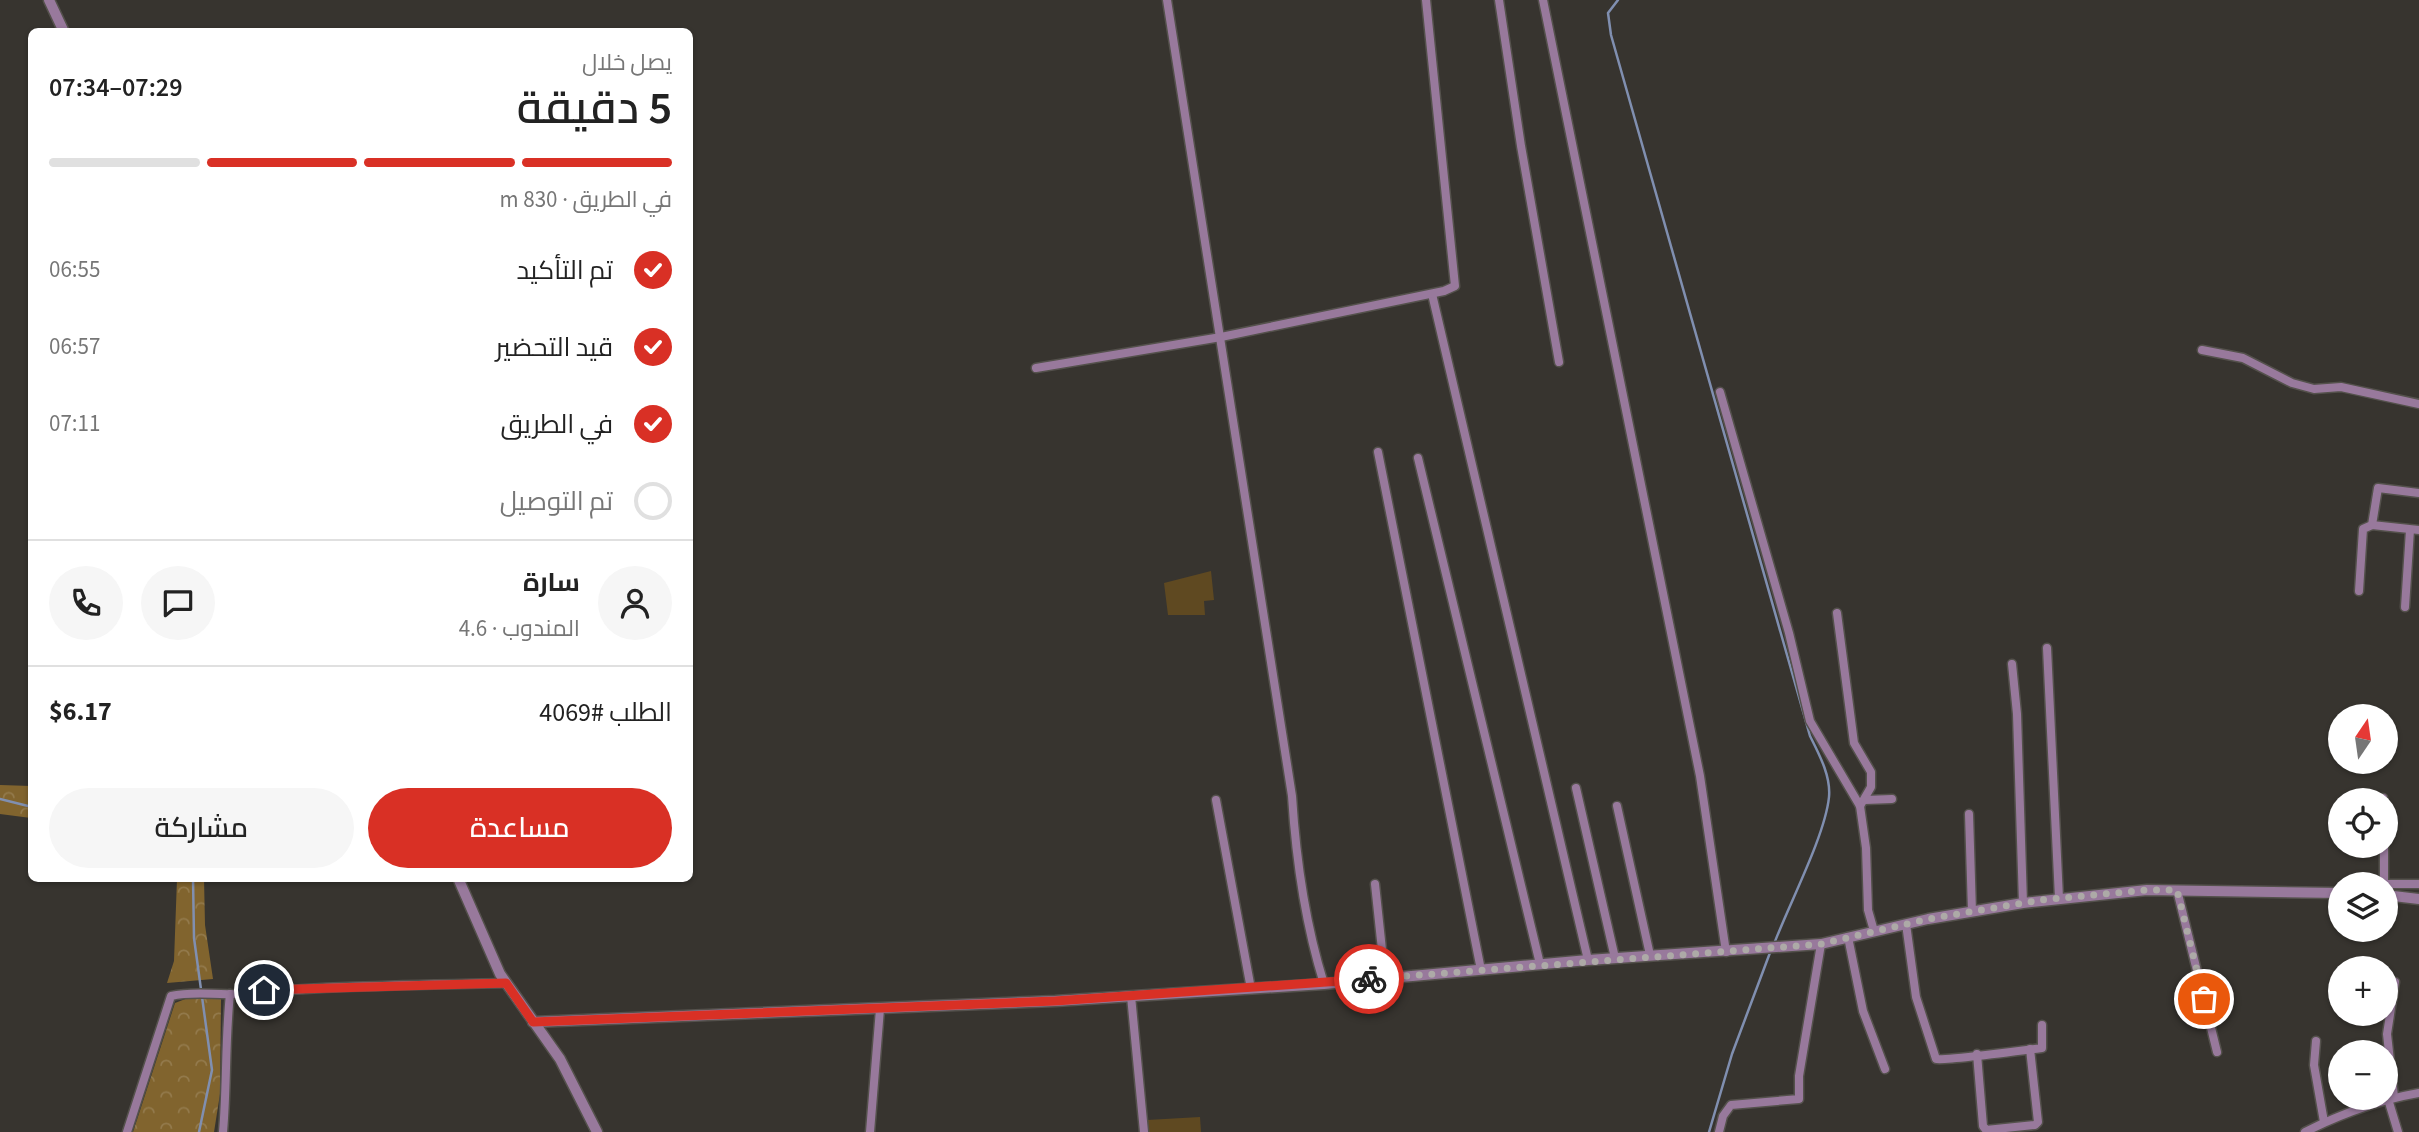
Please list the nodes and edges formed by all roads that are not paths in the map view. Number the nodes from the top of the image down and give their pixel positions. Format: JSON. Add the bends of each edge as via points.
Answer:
{"nodes":[{"id":1,"x":49,"y":0,"type":"edge"},
{"id":2,"x":1167,"y":0,"type":"edge"},
{"id":3,"x":1426,"y":0,"type":"edge"},
{"id":4,"x":1499,"y":0,"type":"edge"},
{"id":5,"x":1543,"y":0,"type":"edge"},
{"id":6,"x":62,"y":28,"type":"edge"},
{"id":7,"x":1433,"y":294,"type":"junction"},
{"id":8,"x":1222,"y":338,"type":"junction"},
{"id":9,"x":2202,"y":350,"type":"dead end"},
{"id":10,"x":1559,"y":362,"type":"dead end"},
{"id":11,"x":1036,"y":368,"type":"dead end"},
{"id":12,"x":1720,"y":392,"type":"dead end"},
{"id":13,"x":2419,"y":404,"type":"edge"},
{"id":14,"x":1378,"y":452,"type":"dead end"},
{"id":15,"x":1418,"y":458,"type":"dead end"},
{"id":16,"x":2419,"y":493,"type":"edge"},
{"id":17,"x":2372,"y":525,"type":"junction"},
{"id":18,"x":2414,"y":530,"type":"edge"},
{"id":19,"x":2359,"y":592,"type":"dead end"},
{"id":20,"x":2405,"y":607,"type":"dead end"},
{"id":21,"x":1837,"y":613,"type":"dead end"},
{"id":22,"x":2046,"y":648,"type":"dead end"},
{"id":23,"x":2012,"y":664,"type":"dead end"},
{"id":24,"x":1576,"y":788,"type":"dead end"},
{"id":25,"x":1892,"y":799,"type":"dead end"},
{"id":26,"x":1216,"y":800,"type":"dead end"},
{"id":27,"x":1863,"y":803,"type":"junction"},
{"id":28,"x":1617,"y":806,"type":"dead end"},
{"id":29,"x":1969,"y":814,"type":"dead end"},
{"id":30,"x":460,"y":882,"type":"edge"},
{"id":31,"x":1375,"y":884,"type":"dead end"},
{"id":32,"x":2398,"y":884,"type":"edge"},
{"id":33,"x":2419,"y":884,"type":"edge"},
{"id":34,"x":2177,"y":890,"type":"junction"},
{"id":35,"x":2328,"y":893,"type":"edge"},
{"id":36,"x":2398,"y":896,"type":"edge"},
{"id":37,"x":2059,"y":898,"type":"junction"},
{"id":38,"x":2419,"y":899,"type":"edge"},
{"id":39,"x":2023,"y":903,"type":"junction"},
{"id":40,"x":1972,"y":912,"type":"junction"},
{"id":41,"x":1906,"y":924,"type":"junction"},
{"id":42,"x":1874,"y":931,"type":"junction"},
{"id":43,"x":1848,"y":937,"type":"junction"},
{"id":44,"x":1821,"y":944,"type":"junction"},
{"id":45,"x":1726,"y":952,"type":"junction"},
{"id":46,"x":1650,"y":956,"type":"junction"},
{"id":47,"x":1615,"y":958,"type":"junction"},
{"id":48,"x":1588,"y":960,"type":"junction"},
{"id":49,"x":1540,"y":964,"type":"junction"},
{"id":50,"x":1480,"y":970,"type":"junction"},
{"id":51,"x":1385,"y":978,"type":"junction"},
{"id":52,"x":506,"y":983,"type":"junction"},
{"id":53,"x":1324,"y":984,"type":"junction"},
{"id":54,"x":1251,"y":989,"type":"junction"},
{"id":55,"x":230,"y":994,"type":"junction"},
{"id":56,"x":1131,"y":996,"type":"junction"},
{"id":57,"x":880,"y":1009,"type":"junction"},
{"id":58,"x":533,"y":1022,"type":"junction"},
{"id":59,"x":2042,"y":1026,"type":"dead end"},
{"id":60,"x":2316,"y":1041,"type":"dead end"},
{"id":61,"x":2030,"y":1049,"type":"junction"},
{"id":62,"x":2217,"y":1052,"type":"dead end"},
{"id":63,"x":1977,"y":1054,"type":"junction"},
{"id":64,"x":1885,"y":1069,"type":"dead end"},
{"id":65,"x":2419,"y":1094,"type":"edge"},
{"id":66,"x":2398,"y":1097,"type":"edge"},
{"id":67,"x":2358,"y":1110,"type":"edge"},
{"id":68,"x":2393,"y":1110,"type":"edge"},
{"id":69,"x":2324,"y":1122,"type":"junction"},
{"id":70,"x":127,"y":1132,"type":"edge"},
{"id":71,"x":223,"y":1132,"type":"edge"},
{"id":72,"x":597,"y":1132,"type":"edge"},
{"id":73,"x":870,"y":1132,"type":"edge"},
{"id":74,"x":1144,"y":1132,"type":"edge"},
{"id":75,"x":1719,"y":1132,"type":"edge"},
{"id":76,"x":2305,"y":1132,"type":"edge"},
{"id":77,"x":2398,"y":1132,"type":"edge"}],
"edges":[{"from":1,"to":6,"type":"street"},
{"from":2,"to":8,"type":"street"},
{"from":3,"to":7,"type":"street","via":[[1455,267],[1455,286]]},
{"from":4,"to":10,"type":"street"},
{"from":5,"to":45,"type":"street","via":[[1700,776]]},
{"from":7,"to":8,"type":"street"},
{"from":7,"to":48,"type":"street"},
{"from":8,"to":11,"type":"street"},
{"from":8,"to":53,"type":"street","via":[[1296,848],[1313,948]]},
{"from":9,"to":13,"type":"street","via":[[2243,358],[2314,389],[2341,387]]},
{"from":12,"to":27,"type":"street","via":[[1810,721]]},
{"from":14,"to":50,"type":"street"},
{"from":15,"to":49,"type":"street"},
{"from":16,"to":17,"type":"street","via":[[2378,488]]},
{"from":17,"to":18,"type":"street"},
{"from":17,"to":19,"type":"street","via":[[2363,529]]},
{"from":18,"to":20,"type":"street"},
{"from":21,"to":27,"type":"street","via":[[1854,743],[1871,772],[1871,787]]},
{"from":22,"to":37,"type":"street"},
{"from":23,"to":39,"type":"street"},
{"from":24,"to":47,"type":"street"},
{"from":25,"to":27,"type":"street"},
{"from":26,"to":54,"type":"street"},
{"from":27,"to":42,"type":"street","via":[[1868,910]]},
{"from":28,"to":46,"type":"street"},
{"from":29,"to":40,"type":"street"},
{"from":30,"to":52,"type":"street"},
{"from":31,"to":51,"type":"street"},
{"from":32,"to":33,"type":"street"},
{"from":34,"to":35,"type":"street"},
{"from":34,"to":37,"type":"street"},
{"from":34,"to":62,"type":"street"},
{"from":36,"to":38,"type":"street"},
{"from":37,"to":39,"type":"street"},
{"from":39,"to":40,"type":"street"},
{"from":40,"to":41,"type":"street"},
{"from":41,"to":42,"type":"street"},
{"from":41,"to":63,"type":"street","via":[[1916,997],[1936,1059],[1942,1062]]},
{"from":42,"to":43,"type":"street"},
{"from":43,"to":44,"type":"street"},
{"from":43,"to":64,"type":"street","via":[[1863,1011]]},
{"from":44,"to":45,"type":"street"},
{"from":44,"to":75,"type":"street","via":[[1799,1098],[1731,1105]]},
{"from":45,"to":46,"type":"street"},
{"from":46,"to":47,"type":"street"},
{"from":47,"to":48,"type":"street"},
{"from":48,"to":49,"type":"street"},
{"from":49,"to":50,"type":"street"},
{"from":50,"to":51,"type":"street"},
{"from":51,"to":53,"type":"street"},
{"from":52,"to":55,"type":"street"},
{"from":52,"to":58,"type":"street"},
{"from":53,"to":54,"type":"street"},
{"from":54,"to":56,"type":"street"},
{"from":55,"to":70,"type":"street","via":[[171,996]]},
{"from":55,"to":71,"type":"street"},
{"from":56,"to":57,"type":"street"},
{"from":56,"to":74,"type":"street"},
{"from":57,"to":58,"type":"street"},
{"from":57,"to":73,"type":"street"},
{"from":58,"to":72,"type":"street","via":[[559,1059]]},
{"from":59,"to":61,"type":"street","via":[[2044,1045]]},
{"from":60,"to":69,"type":"street","via":[[2314,1065]]},
{"from":61,"to":63,"type":"street"},
{"from":61,"to":63,"type":"street","via":[[2038,1122],[1986,1130]]},
{"from":65,"to":66,"type":"street"},
{"from":67,"to":69,"type":"street"},
{"from":68,"to":77,"type":"street"},
{"from":69,"to":76,"type":"street"}]}
